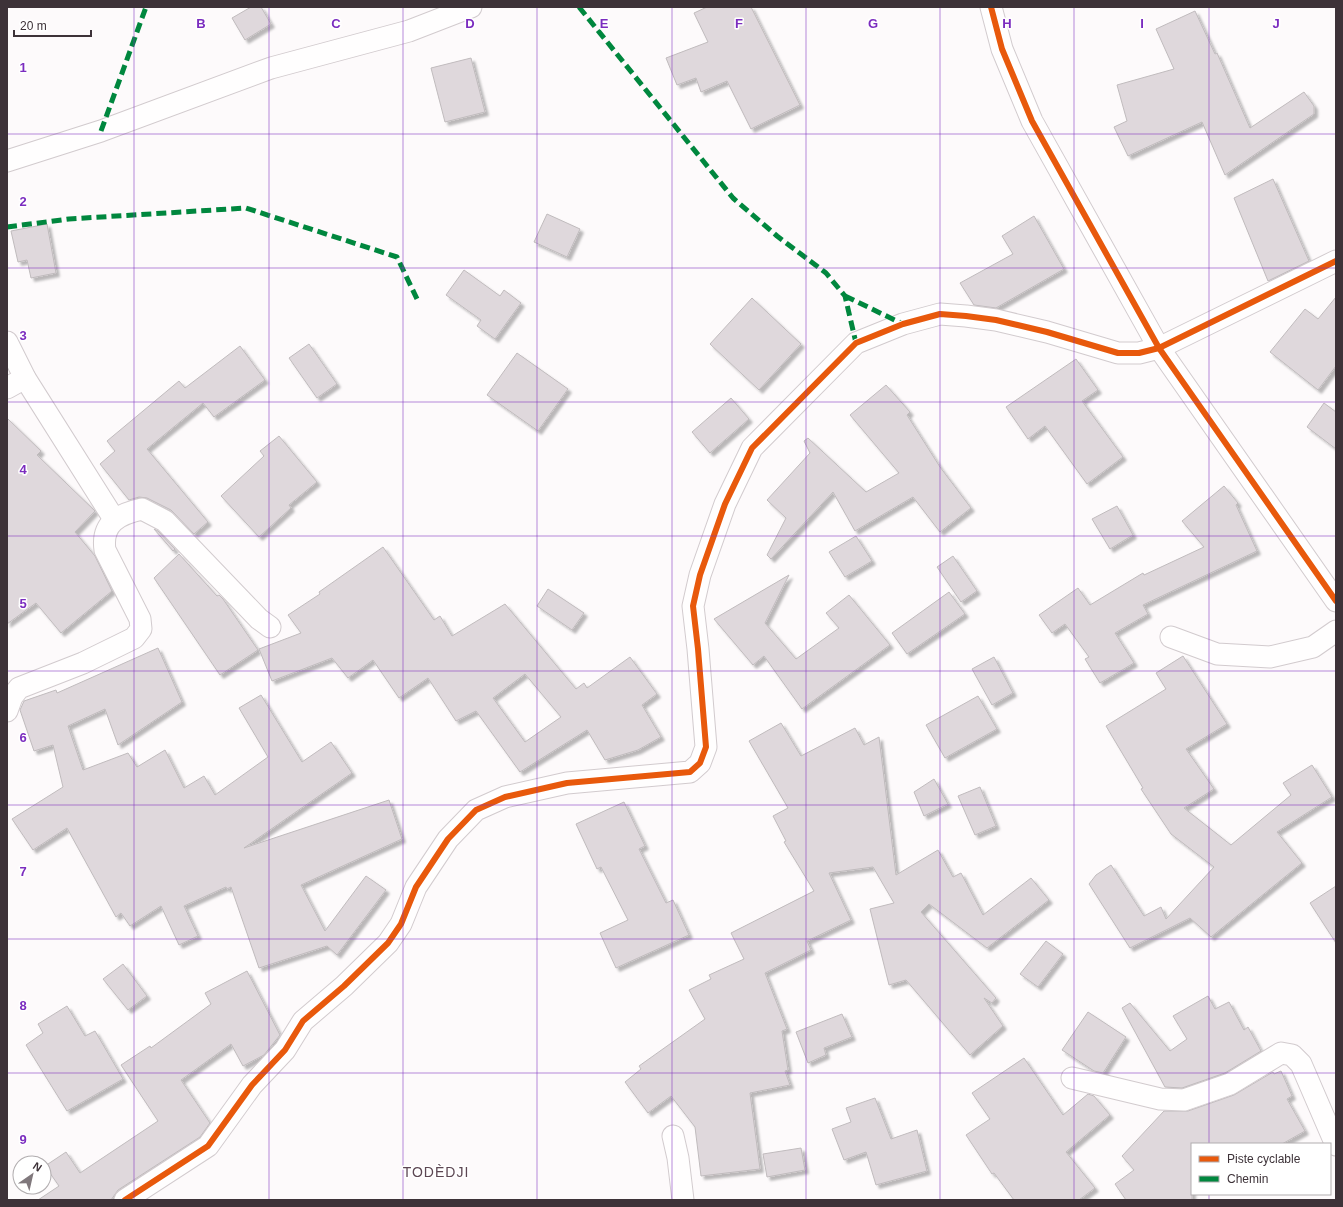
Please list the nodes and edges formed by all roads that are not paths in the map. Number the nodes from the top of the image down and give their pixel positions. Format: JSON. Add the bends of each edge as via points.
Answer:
{"nodes":[{"id":1,"x":471,"y":7,"type":"edge"},
{"id":2,"x":991,"y":7,"type":"edge"},
{"id":3,"x":7,"y":161,"type":"edge"},
{"id":4,"x":1336,"y":260,"type":"edge"},
{"id":5,"x":7,"y":342,"type":"edge"},
{"id":6,"x":1159,"y":348,"type":"junction"},
{"id":7,"x":25,"y":378,"type":"junction"},
{"id":8,"x":7,"y":388,"type":"edge"},
{"id":9,"x":114,"y":519,"type":"junction"},
{"id":10,"x":1336,"y":600,"type":"edge"},
{"id":11,"x":270,"y":627,"type":"dead end"},
{"id":12,"x":1336,"y":631,"type":"edge"},
{"id":13,"x":1171,"y":637,"type":"dead end"},
{"id":14,"x":7,"y":711,"type":"edge"},
{"id":15,"x":1072,"y":1078,"type":"dead end"},
{"id":16,"x":673,"y":1136,"type":"dead end"},
{"id":17,"x":1336,"y":1145,"type":"edge"},
{"id":18,"x":125,"y":1200,"type":"edge"},
{"id":19,"x":683,"y":1200,"type":"edge"}],
"edges":[{"from":1,"to":3,"type":"street","via":[[409,32],[271,68],[101,131]]},
{"from":2,"to":6,"type":"street","via":[[1002,49],[1032,121]]},
{"from":4,"to":6,"type":"street"},
{"from":5,"to":7,"type":"street"},
{"from":6,"to":10,"type":"street"},
{"from":6,"to":18,"type":"street","via":[[1139,353],[1118,353],[996,320],[940,314],[903,324],[856,343],[752,448],[725,504],[700,575],[693,606],[706,747],[700,763],[690,772],[567,783],[505,797],[476,810],[448,839],[416,887],[401,924],[388,943],[303,1021],[285,1050],[252,1085],[208,1146]]},
{"from":7,"to":8,"type":"street"},
{"from":7,"to":9,"type":"street"},
{"from":9,"to":11,"type":"street","via":[[126,512],[142,508],[165,521],[258,619]]},
{"from":9,"to":14,"type":"street","via":[[104,540],[105,550],[140,619],[141,629],[134,638],[83,663],[19,688],[12,697]]},
{"from":12,"to":13,"type":"street","via":[[1313,647],[1270,656],[1217,654]]},
{"from":15,"to":17,"type":"street","via":[[1160,1099],[1184,1100],[1230,1084],[1281,1053],[1292,1055],[1301,1064]]},
{"from":16,"to":19,"type":"street"}]}
